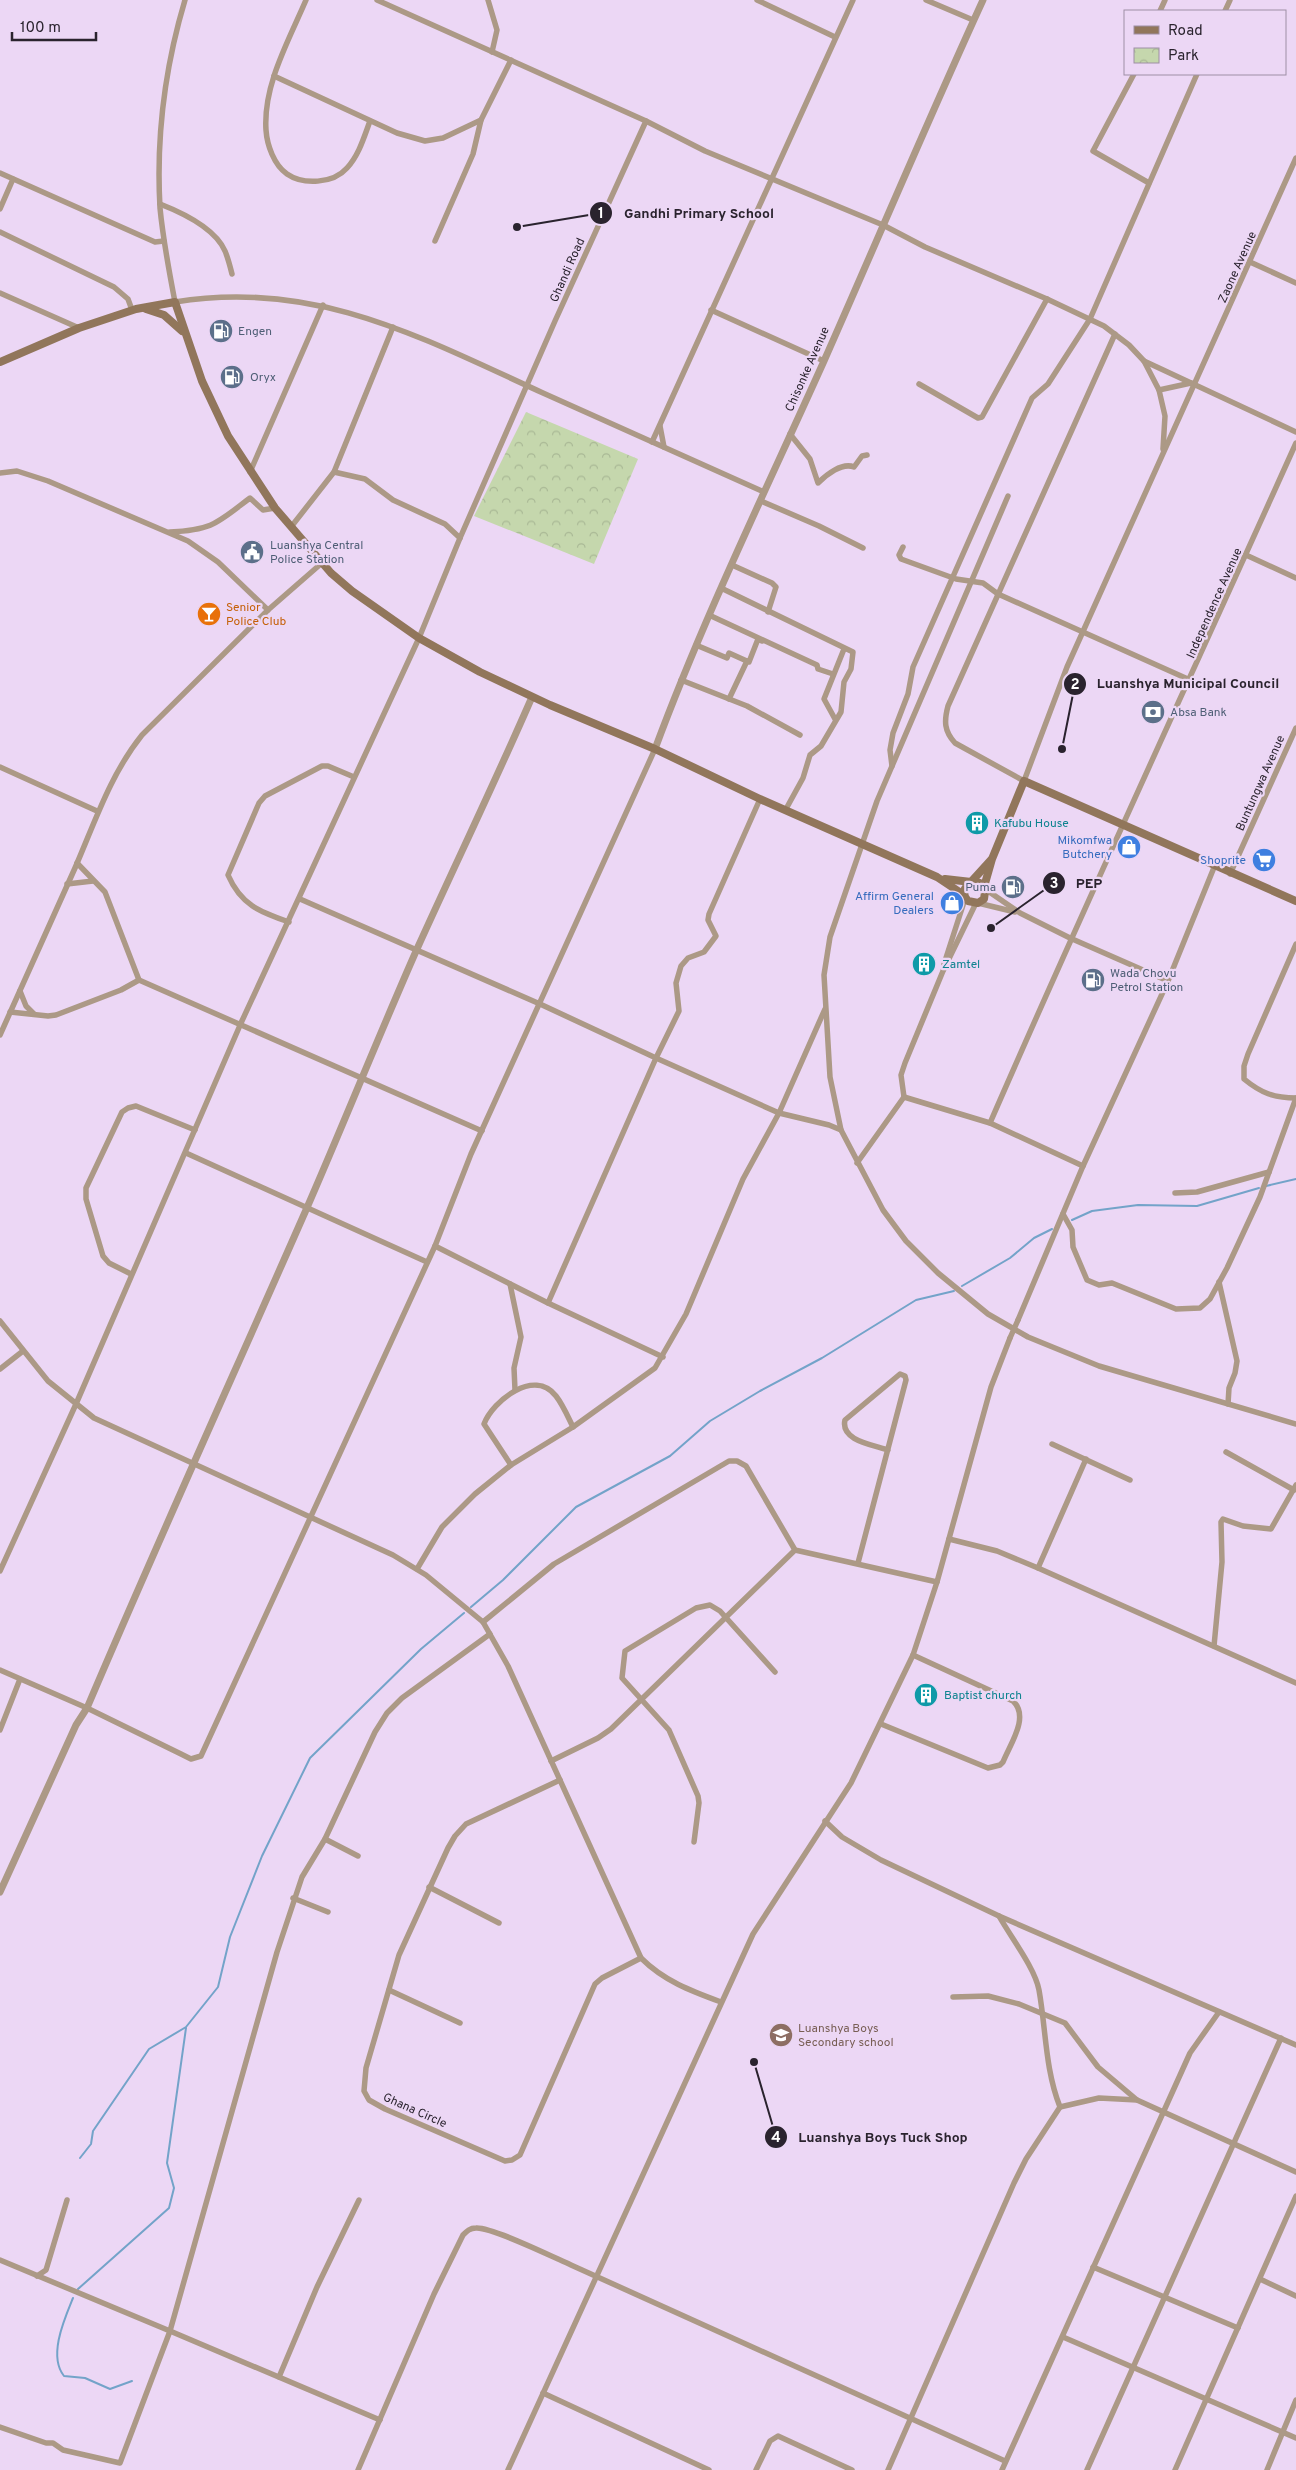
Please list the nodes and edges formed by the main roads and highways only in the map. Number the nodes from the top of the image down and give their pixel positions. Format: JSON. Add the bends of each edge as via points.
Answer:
{"nodes":[{"id":1,"x":134,"y":309,"type":"junction"},
{"id":2,"x":185,"y":334,"type":"junction"},
{"id":3,"x":0,"y":362,"type":"edge"},
{"id":4,"x":992,"y":859,"type":"junction"},
{"id":5,"x":937,"y":877,"type":"junction"},
{"id":6,"x":971,"y":883,"type":"junction"},
{"id":7,"x":984,"y":888,"type":"junction"},
{"id":8,"x":965,"y":897,"type":"junction"},
{"id":9,"x":1296,"y":901,"type":"edge"}],
"edges":[{"from":1,"to":2,"type":"main road","via":[[151,309],[164,315]]},
{"from":1,"to":2,"type":"main road","via":[[175,302]]},
{"from":1,"to":3,"type":"main road","via":[[79,328]]},
{"from":2,"to":5,"type":"main road","via":[[215,412],[250,472],[291,527],[331,573],[352,591],[419,638],[532,697]]},
{"from":4,"to":6,"type":"main road"},
{"from":4,"to":7,"type":"main road"},
{"from":4,"to":9,"type":"main road","via":[[1024,781]]},
{"from":5,"to":6,"type":"main road"},
{"from":5,"to":8,"type":"main road"},
{"from":6,"to":7,"type":"main road","via":[[980,883]]},
{"from":6,"to":8,"type":"main road","via":[[965,888]]},
{"from":7,"to":8,"type":"main road","via":[[985,896],[977,903],[970,903]]}]}
